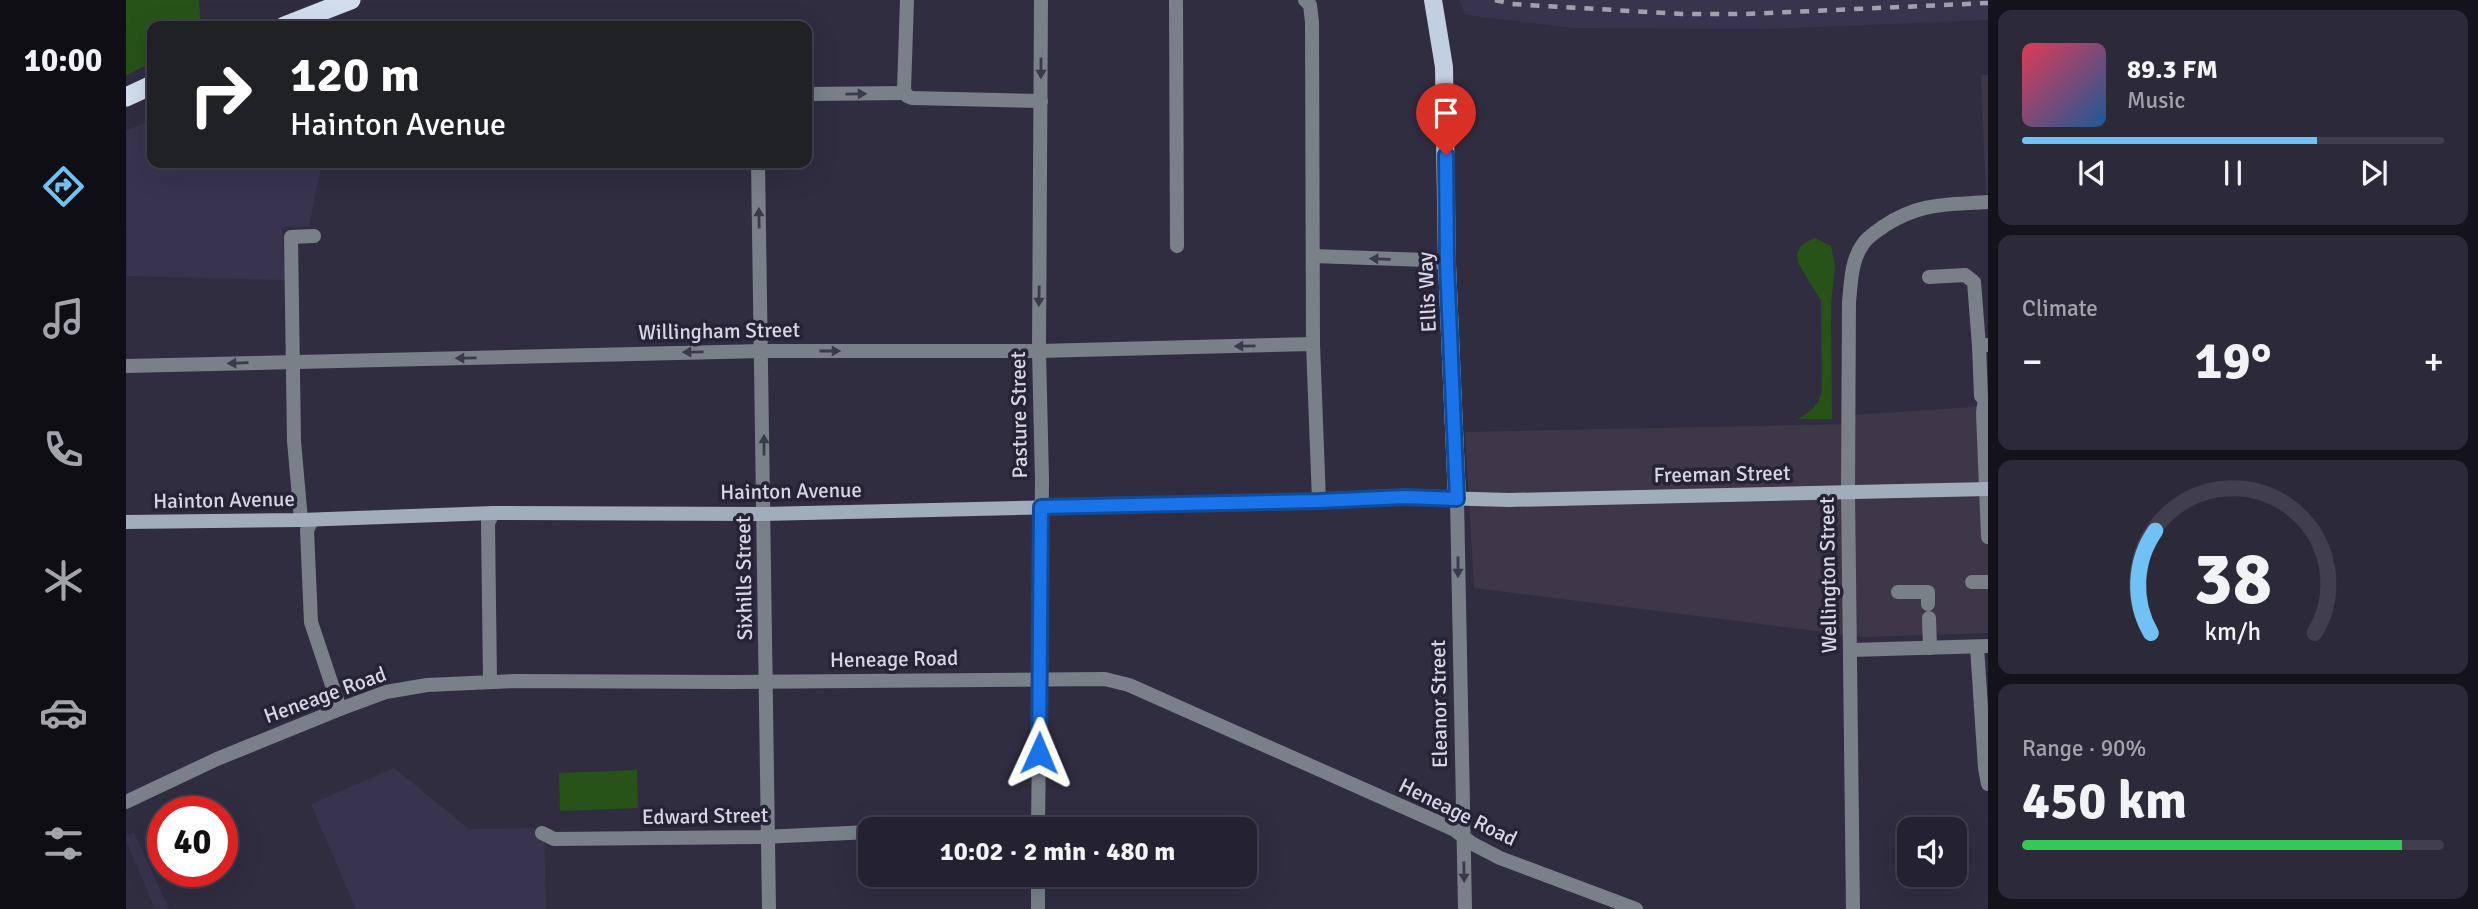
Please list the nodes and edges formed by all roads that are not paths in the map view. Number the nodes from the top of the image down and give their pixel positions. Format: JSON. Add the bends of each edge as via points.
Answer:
{"nodes":[{"id":1,"x":351,"y":0,"type":"edge"},
{"id":2,"x":906,"y":0,"type":"edge"},
{"id":3,"x":1041,"y":0,"type":"edge"},
{"id":4,"x":1176,"y":0,"type":"edge"},
{"id":5,"x":1433,"y":0,"type":"edge"},
{"id":6,"x":1308,"y":3,"type":"edge"},
{"id":7,"x":297,"y":21,"type":"edge"},
{"id":8,"x":147,"y":87,"type":"edge"},
{"id":9,"x":812,"y":94,"type":"edge"},
{"id":10,"x":906,"y":94,"type":"junction"},
{"id":11,"x":126,"y":97,"type":"edge"},
{"id":12,"x":1041,"y":101,"type":"junction"},
{"id":13,"x":758,"y":168,"type":"edge"},
{"id":14,"x":1988,"y":202,"type":"edge"},
{"id":15,"x":314,"y":236,"type":"dead end"},
{"id":16,"x":1177,"y":246,"type":"dead end"},
{"id":17,"x":1313,"y":256,"type":"junction"},
{"id":18,"x":1447,"y":264,"type":"junction"},
{"id":19,"x":1928,"y":277,"type":"dead end"},
{"id":20,"x":1313,"y":344,"type":"junction"},
{"id":21,"x":1984,"y":345,"type":"edge"},
{"id":22,"x":762,"y":351,"type":"junction"},
{"id":23,"x":1039,"y":351,"type":"junction"},
{"id":24,"x":293,"y":361,"type":"junction"},
{"id":25,"x":126,"y":366,"type":"edge"},
{"id":26,"x":1984,"y":404,"type":"edge"},
{"id":27,"x":1987,"y":489,"type":"edge"},
{"id":28,"x":1848,"y":492,"type":"junction"},
{"id":29,"x":1457,"y":499,"type":"junction"},
{"id":30,"x":1319,"y":501,"type":"junction"},
{"id":31,"x":1041,"y":507,"type":"junction"},
{"id":32,"x":493,"y":513,"type":"junction"},
{"id":33,"x":764,"y":514,"type":"junction"},
{"id":34,"x":306,"y":520,"type":"junction"},
{"id":35,"x":126,"y":522,"type":"edge"},
{"id":36,"x":1988,"y":537,"type":"edge"},
{"id":37,"x":1972,"y":582,"type":"dead end"},
{"id":38,"x":1988,"y":582,"type":"edge"},
{"id":39,"x":1898,"y":592,"type":"dead end"},
{"id":40,"x":1983,"y":646,"type":"edge"},
{"id":41,"x":1930,"y":648,"type":"junction"},
{"id":42,"x":1851,"y":650,"type":"junction"},
{"id":43,"x":1040,"y":678,"type":"junction"},
{"id":44,"x":767,"y":681,"type":"junction"},
{"id":45,"x":489,"y":682,"type":"junction"},
{"id":46,"x":340,"y":709,"type":"junction"},
{"id":47,"x":1988,"y":784,"type":"edge"},
{"id":48,"x":126,"y":802,"type":"edge"},
{"id":49,"x":1038,"y":817,"type":"edge"},
{"id":50,"x":858,"y":832,"type":"edge"},
{"id":51,"x":542,"y":833,"type":"dead end"},
{"id":52,"x":769,"y":836,"type":"junction"},
{"id":53,"x":1463,"y":836,"type":"junction"},
{"id":54,"x":1038,"y":887,"type":"edge"},
{"id":55,"x":769,"y":909,"type":"edge"},
{"id":56,"x":1038,"y":909,"type":"edge"},
{"id":57,"x":1465,"y":909,"type":"edge"},
{"id":58,"x":1632,"y":909,"type":"edge"},
{"id":59,"x":1853,"y":909,"type":"edge"}],
"edges":[{"from":1,"to":7,"type":"highway"},
{"from":2,"to":10,"type":"street"},
{"from":3,"to":12,"type":"street","name":"Pasture Street","one_way":true},
{"from":4,"to":16,"type":"street"},
{"from":5,"to":18,"type":"main road","name":"Ellis Way","via":[[1444,67]]},
{"from":6,"to":17,"type":"street","via":[[1313,40]]},
{"from":8,"to":11,"type":"highway"},
{"from":9,"to":10,"type":"street","one_way":true},
{"from":10,"to":12,"type":"street","via":[[912,98]]},
{"from":12,"to":23,"type":"street","name":"Pasture Street","one_way":true},
{"from":22,"to":13,"type":"street","name":"Sixhills Street","one_way":true},
{"from":14,"to":28,"type":"street","name":"Wellington Street","via":[[1910,210],[1863,243],[1851,276],[1849,302]]},
{"from":15,"to":24,"type":"street","via":[[291,237]]},
{"from":18,"to":17,"type":"street","one_way":true},
{"from":17,"to":20,"type":"street"},
{"from":18,"to":29,"type":"main road","name":"Ellis Way"},
{"from":19,"to":21,"type":"street","via":[[1965,275],[1974,282]]},
{"from":20,"to":23,"type":"street","name":"Willingham Street","one_way":true},
{"from":20,"to":30,"type":"street"},
{"from":21,"to":26,"type":"street"},
{"from":22,"to":23,"type":"street","name":"Willingham Street","one_way":true},
{"from":22,"to":24,"type":"street","name":"Willingham Street","one_way":true},
{"from":33,"to":22,"type":"street","name":"Sixhills Street","one_way":true},
{"from":23,"to":31,"type":"street","name":"Pasture Street"},
{"from":24,"to":25,"type":"street","name":"Willingham Street","one_way":true},
{"from":24,"to":34,"type":"street","via":[[294,441]]},
{"from":26,"to":27,"type":"street"},
{"from":27,"to":28,"type":"main road","name":"Freeman Street"},
{"from":27,"to":36,"type":"street"},
{"from":28,"to":29,"type":"main road","name":"Freeman Street"},
{"from":28,"to":42,"type":"street","name":"Wellington Street"},
{"from":29,"to":30,"type":"main road","name":"Hainton Avenue"},
{"from":29,"to":53,"type":"street","name":"Eleanor Street","one_way":true},
{"from":30,"to":31,"type":"main road","name":"Hainton Avenue"},
{"from":31,"to":33,"type":"main road","name":"Hainton Avenue"},
{"from":31,"to":43,"type":"street","name":"Pasture Street"},
{"from":32,"to":33,"type":"main road","name":"Hainton Avenue"},
{"from":32,"to":34,"type":"main road","name":"Hainton Avenue"},
{"from":32,"to":45,"type":"street","via":[[488,523]]},
{"from":33,"to":44,"type":"street","name":"Sixhills Street"},
{"from":34,"to":35,"type":"main road","name":"Hainton Avenue"},
{"from":34,"to":46,"type":"street","via":[[311,622]]},
{"from":37,"to":38,"type":"street"},
{"from":39,"to":41,"type":"street","via":[[1930,601]]},
{"from":40,"to":41,"type":"street"},
{"from":40,"to":47,"type":"street"},
{"from":41,"to":42,"type":"street"},
{"from":42,"to":59,"type":"street","name":"Wellington Street"},
{"from":43,"to":44,"type":"street","name":"Heneage Road"},
{"from":43,"to":49,"type":"street","name":"Pasture Street"},
{"from":43,"to":53,"type":"street","name":"Heneage Road","via":[[1119,681]]},
{"from":44,"to":45,"type":"street","name":"Heneage Road"},
{"from":44,"to":52,"type":"street","name":"Sixhills Street"},
{"from":45,"to":46,"type":"street","name":"Heneage Road","via":[[386,692]]},
{"from":46,"to":48,"type":"street","name":"Heneage Road"},
{"from":50,"to":52,"type":"street","name":"Edward Street"},
{"from":51,"to":52,"type":"street","name":"Edward Street","via":[[554,839]]},
{"from":52,"to":55,"type":"street","name":"Sixhills Street"},
{"from":53,"to":57,"type":"street","name":"Eleanor Street","one_way":true},
{"from":53,"to":58,"type":"street","name":"Heneage Road","via":[[1500,858]]},
{"from":54,"to":56,"type":"street"}]}
